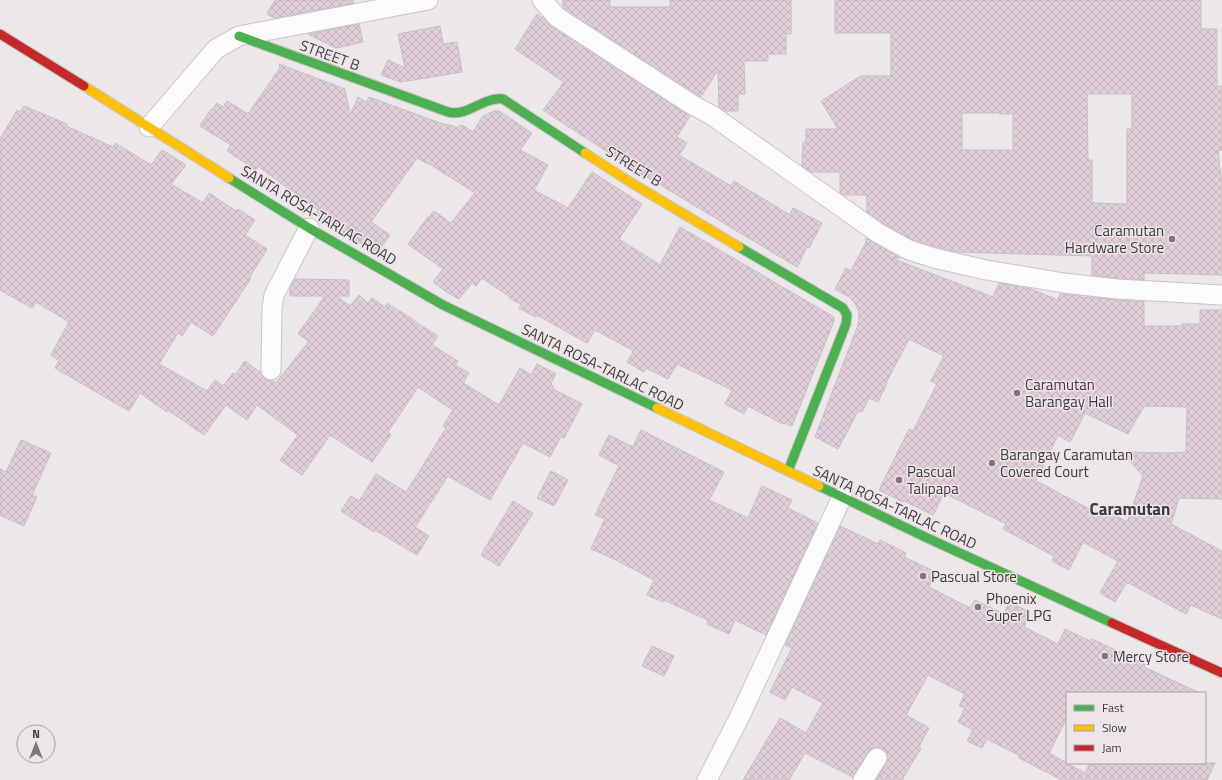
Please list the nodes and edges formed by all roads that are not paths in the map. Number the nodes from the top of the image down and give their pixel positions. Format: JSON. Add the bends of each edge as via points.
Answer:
{"nodes":[{"id":1,"x":428,"y":0,"type":"edge"},
{"id":2,"x":542,"y":0,"type":"edge"},
{"id":3,"x":0,"y":34,"type":"edge"},
{"id":4,"x":239,"y":36,"type":"junction"},
{"id":5,"x":149,"y":127,"type":"junction"},
{"id":6,"x":309,"y":228,"type":"junction"},
{"id":7,"x":1222,"y":295,"type":"edge"},
{"id":8,"x":271,"y":370,"type":"dead end"},
{"id":9,"x":788,"y":471,"type":"junction"},
{"id":10,"x":842,"y":497,"type":"junction"},
{"id":11,"x":1222,"y":673,"type":"edge"},
{"id":12,"x":877,"y":758,"type":"dead end"},
{"id":13,"x":707,"y":780,"type":"edge"},
{"id":14,"x":863,"y":780,"type":"edge"}],
"edges":[{"from":1,"to":4,"type":"street"},
{"from":2,"to":7,"type":"street","via":[[557,17],[713,116],[878,233],[909,250],[986,270],[1064,283]]},
{"from":3,"to":5,"type":"main road","name":"SANTA ROSA-TARLAC ROAD"},
{"from":4,"to":5,"type":"street","via":[[216,48]]},
{"from":4,"to":9,"type":"main road","name":"STREET B","via":[[446,112],[458,113],[496,97],[503,99],[689,218],[843,308],[847,315],[846,324]]},
{"from":5,"to":6,"type":"main road","name":"SANTA ROSA-TARLAC ROAD"},
{"from":6,"to":8,"type":"street","via":[[274,295]]},
{"from":6,"to":9,"type":"main road","name":"SANTA ROSA-TARLAC ROAD","via":[[443,305]]},
{"from":9,"to":10,"type":"main road","name":"SANTA ROSA-TARLAC ROAD"},
{"from":10,"to":11,"type":"main road","name":"SANTA ROSA-TARLAC ROAD","via":[[930,540]]},
{"from":10,"to":13,"type":"street","via":[[739,718]]},
{"from":12,"to":14,"type":"street"}]}
